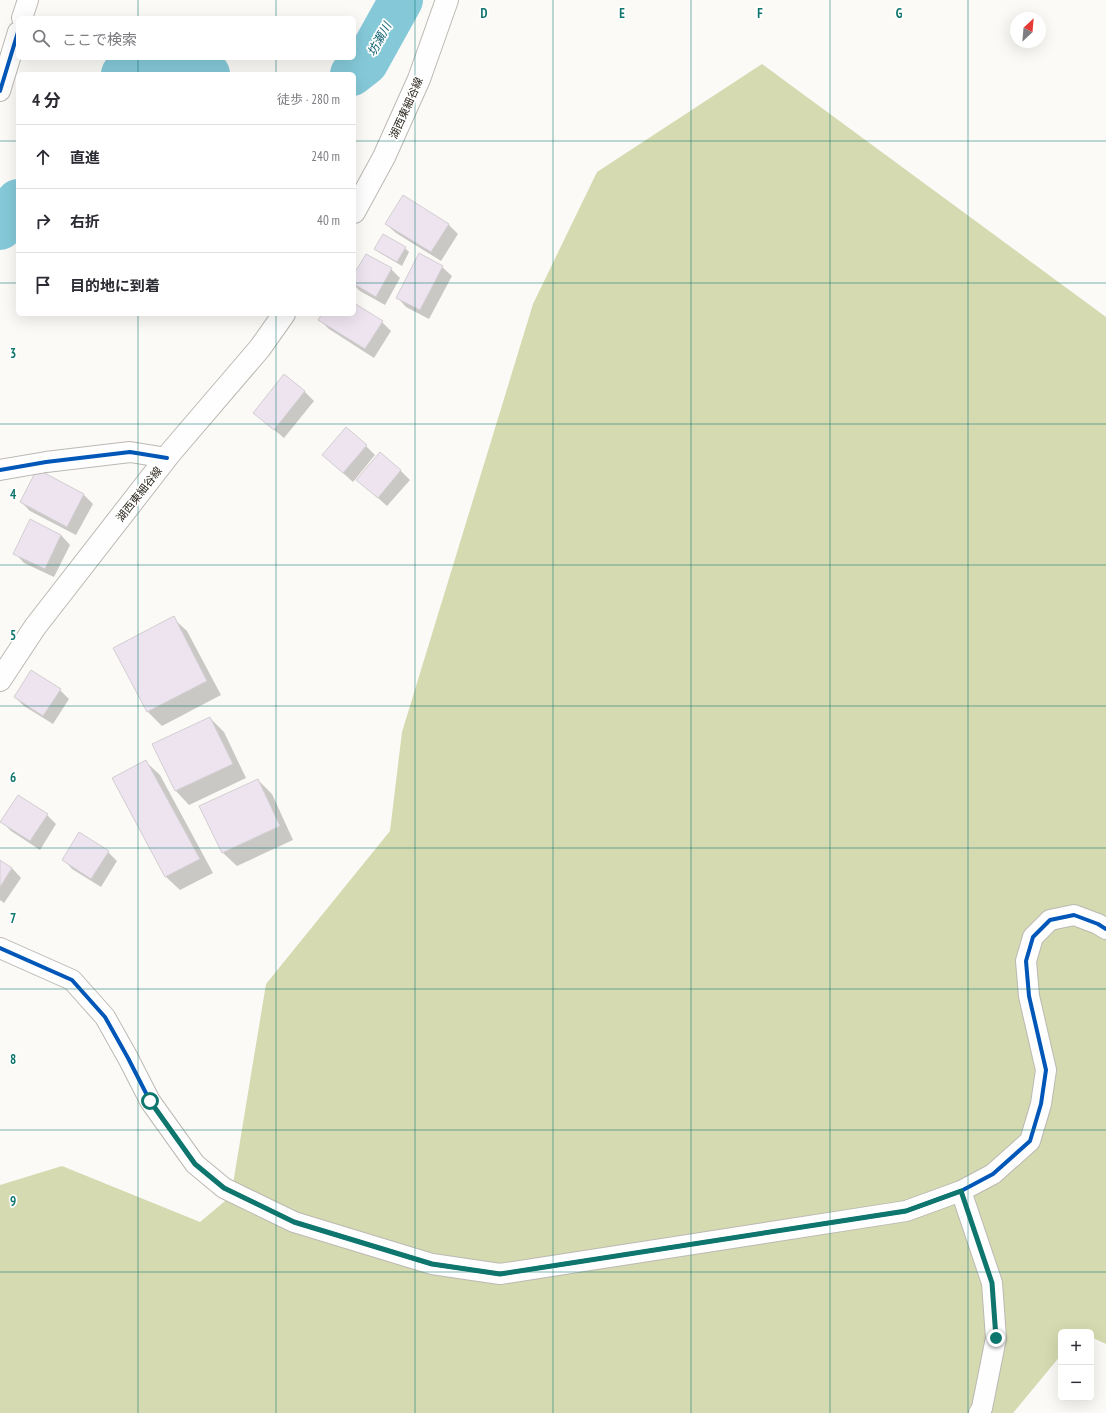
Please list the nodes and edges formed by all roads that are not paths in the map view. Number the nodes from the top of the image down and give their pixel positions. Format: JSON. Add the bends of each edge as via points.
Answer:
{"nodes":[{"id":1,"x":28,"y":0,"type":"edge"},
{"id":2,"x":447,"y":0,"type":"edge"},
{"id":3,"x":23,"y":16,"type":"edge"},
{"id":4,"x":16,"y":39,"type":"edge"},
{"id":5,"x":0,"y":91,"type":"edge"},
{"id":6,"x":356,"y":208,"type":"edge"},
{"id":7,"x":283,"y":316,"type":"edge"},
{"id":8,"x":167,"y":458,"type":"junction"},
{"id":9,"x":0,"y":470,"type":"edge"},
{"id":10,"x":0,"y":680,"type":"edge"},
{"id":11,"x":1106,"y":930,"type":"edge"},
{"id":12,"x":0,"y":948,"type":"edge"},
{"id":13,"x":961,"y":1191,"type":"junction"},
{"id":14,"x":979,"y":1413,"type":"edge"}],
"edges":[{"from":1,"to":3,"type":"street"},
{"from":2,"to":6,"type":"main road","name":"湖西東細谷線","via":[[420,79],[384,157]]},
{"from":4,"to":5,"type":"street"},
{"from":7,"to":8,"type":"main road","name":"湖西東細谷線","via":[[260,348]]},
{"from":8,"to":9,"type":"street","via":[[130,452]]},
{"from":8,"to":10,"type":"main road","name":"湖西東細谷線","via":[[35,627]]},
{"from":11,"to":13,"type":"street","via":[[1098,924],[1074,915],[1050,920],[1033,937],[1026,961],[1029,996],[1046,1070],[1041,1104],[1030,1142],[993,1174]]},
{"from":12,"to":13,"type":"street","via":[[72,980],[105,1017],[150,1101],[195,1164],[224,1188],[294,1222],[432,1264],[500,1274],[906,1211]]},
{"from":13,"to":14,"type":"street","via":[[992,1283],[996,1338]]}]}
